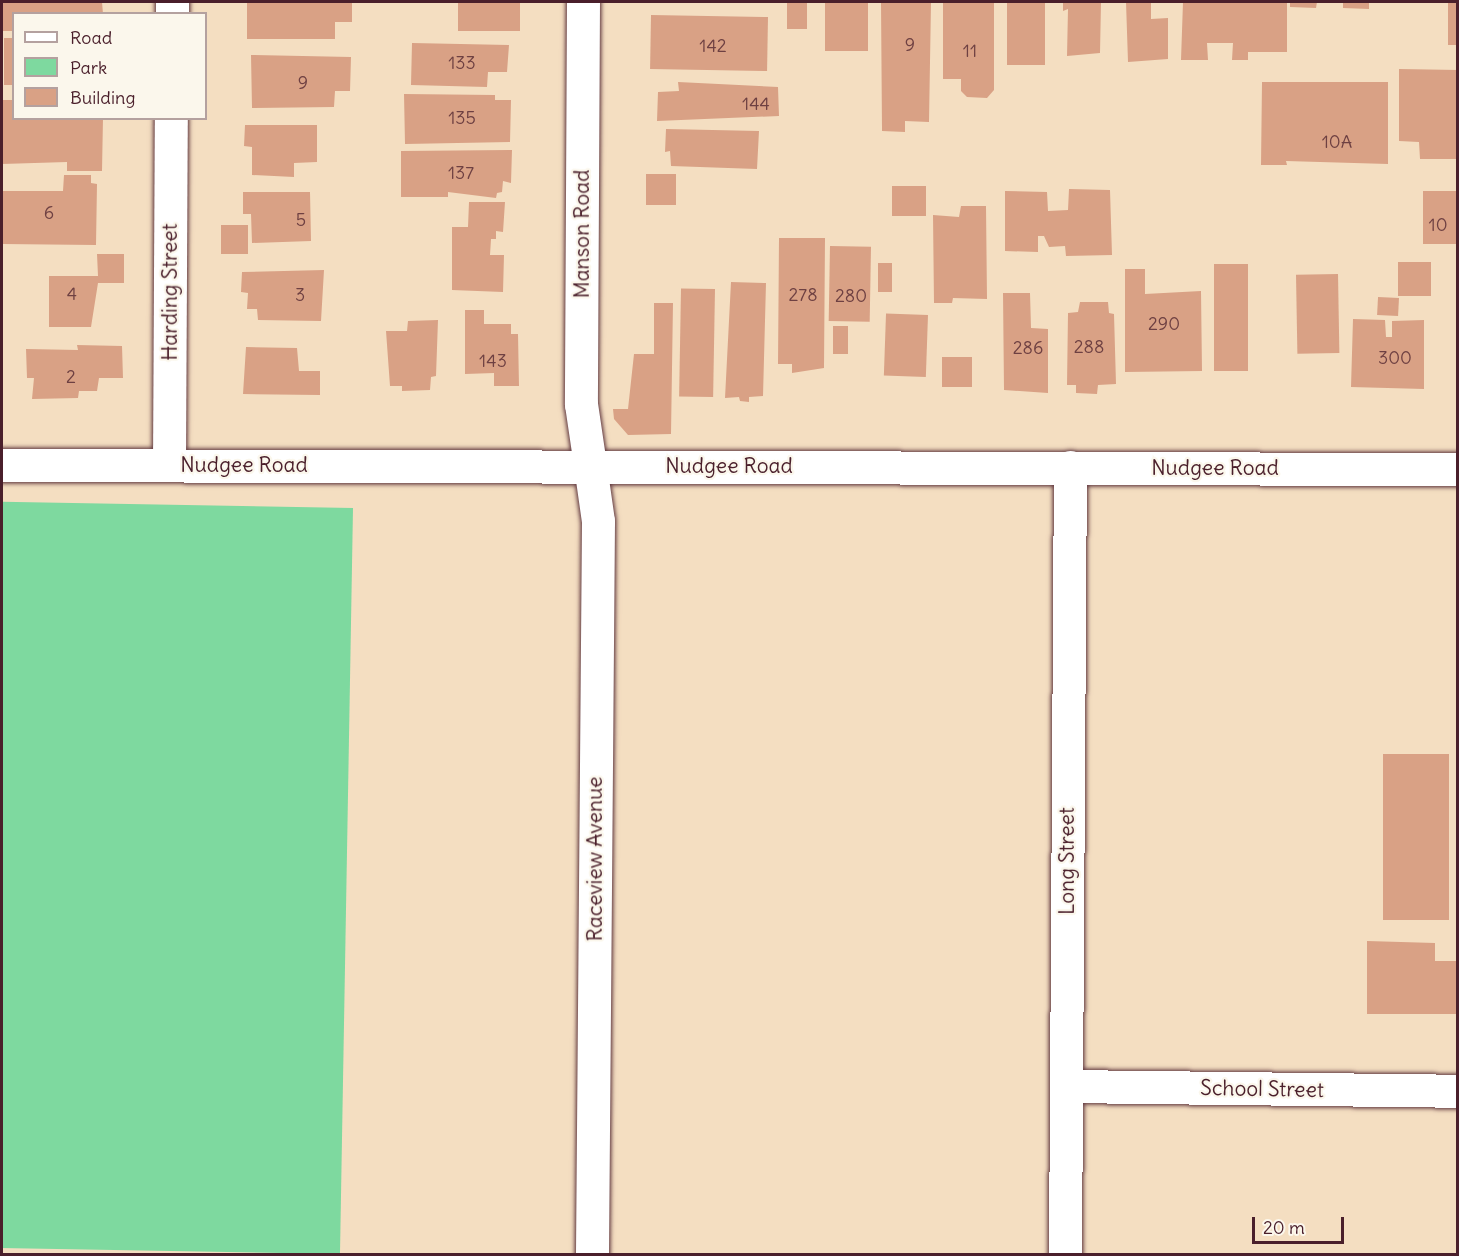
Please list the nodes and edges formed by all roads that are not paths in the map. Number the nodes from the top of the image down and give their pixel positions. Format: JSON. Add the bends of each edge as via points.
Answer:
{"nodes":[{"id":1,"x":583,"y":2,"type":"edge"},
{"id":2,"x":171,"y":120,"type":"edge"},
{"id":3,"x":2,"y":465,"type":"edge"},
{"id":4,"x":169,"y":465,"type":"junction"},
{"id":5,"x":590,"y":465,"type":"junction"},
{"id":6,"x":1070,"y":467,"type":"junction"},
{"id":7,"x":1458,"y":469,"type":"edge"},
{"id":8,"x":1066,"y":1086,"type":"junction"},
{"id":9,"x":1458,"y":1091,"type":"edge"},
{"id":10,"x":592,"y":1254,"type":"edge"},
{"id":11,"x":1065,"y":1254,"type":"edge"}],
"edges":[{"from":1,"to":5,"type":"street","name":"Manson Road","via":[[581,404]]},
{"from":2,"to":4,"type":"street","name":"Harding Street"},
{"from":3,"to":4,"type":"street","name":"Nudgee Road"},
{"from":4,"to":5,"type":"street","name":"Nudgee Road"},
{"from":5,"to":6,"type":"street","name":"Nudgee Road"},
{"from":5,"to":10,"type":"street","name":"Raceview Avenue","via":[[598,521]]},
{"from":6,"to":7,"type":"street","name":"Nudgee Road"},
{"from":6,"to":8,"type":"street","name":"Long Street"},
{"from":8,"to":9,"type":"street","name":"School Street"},
{"from":8,"to":11,"type":"street","name":"Long Street"}]}
